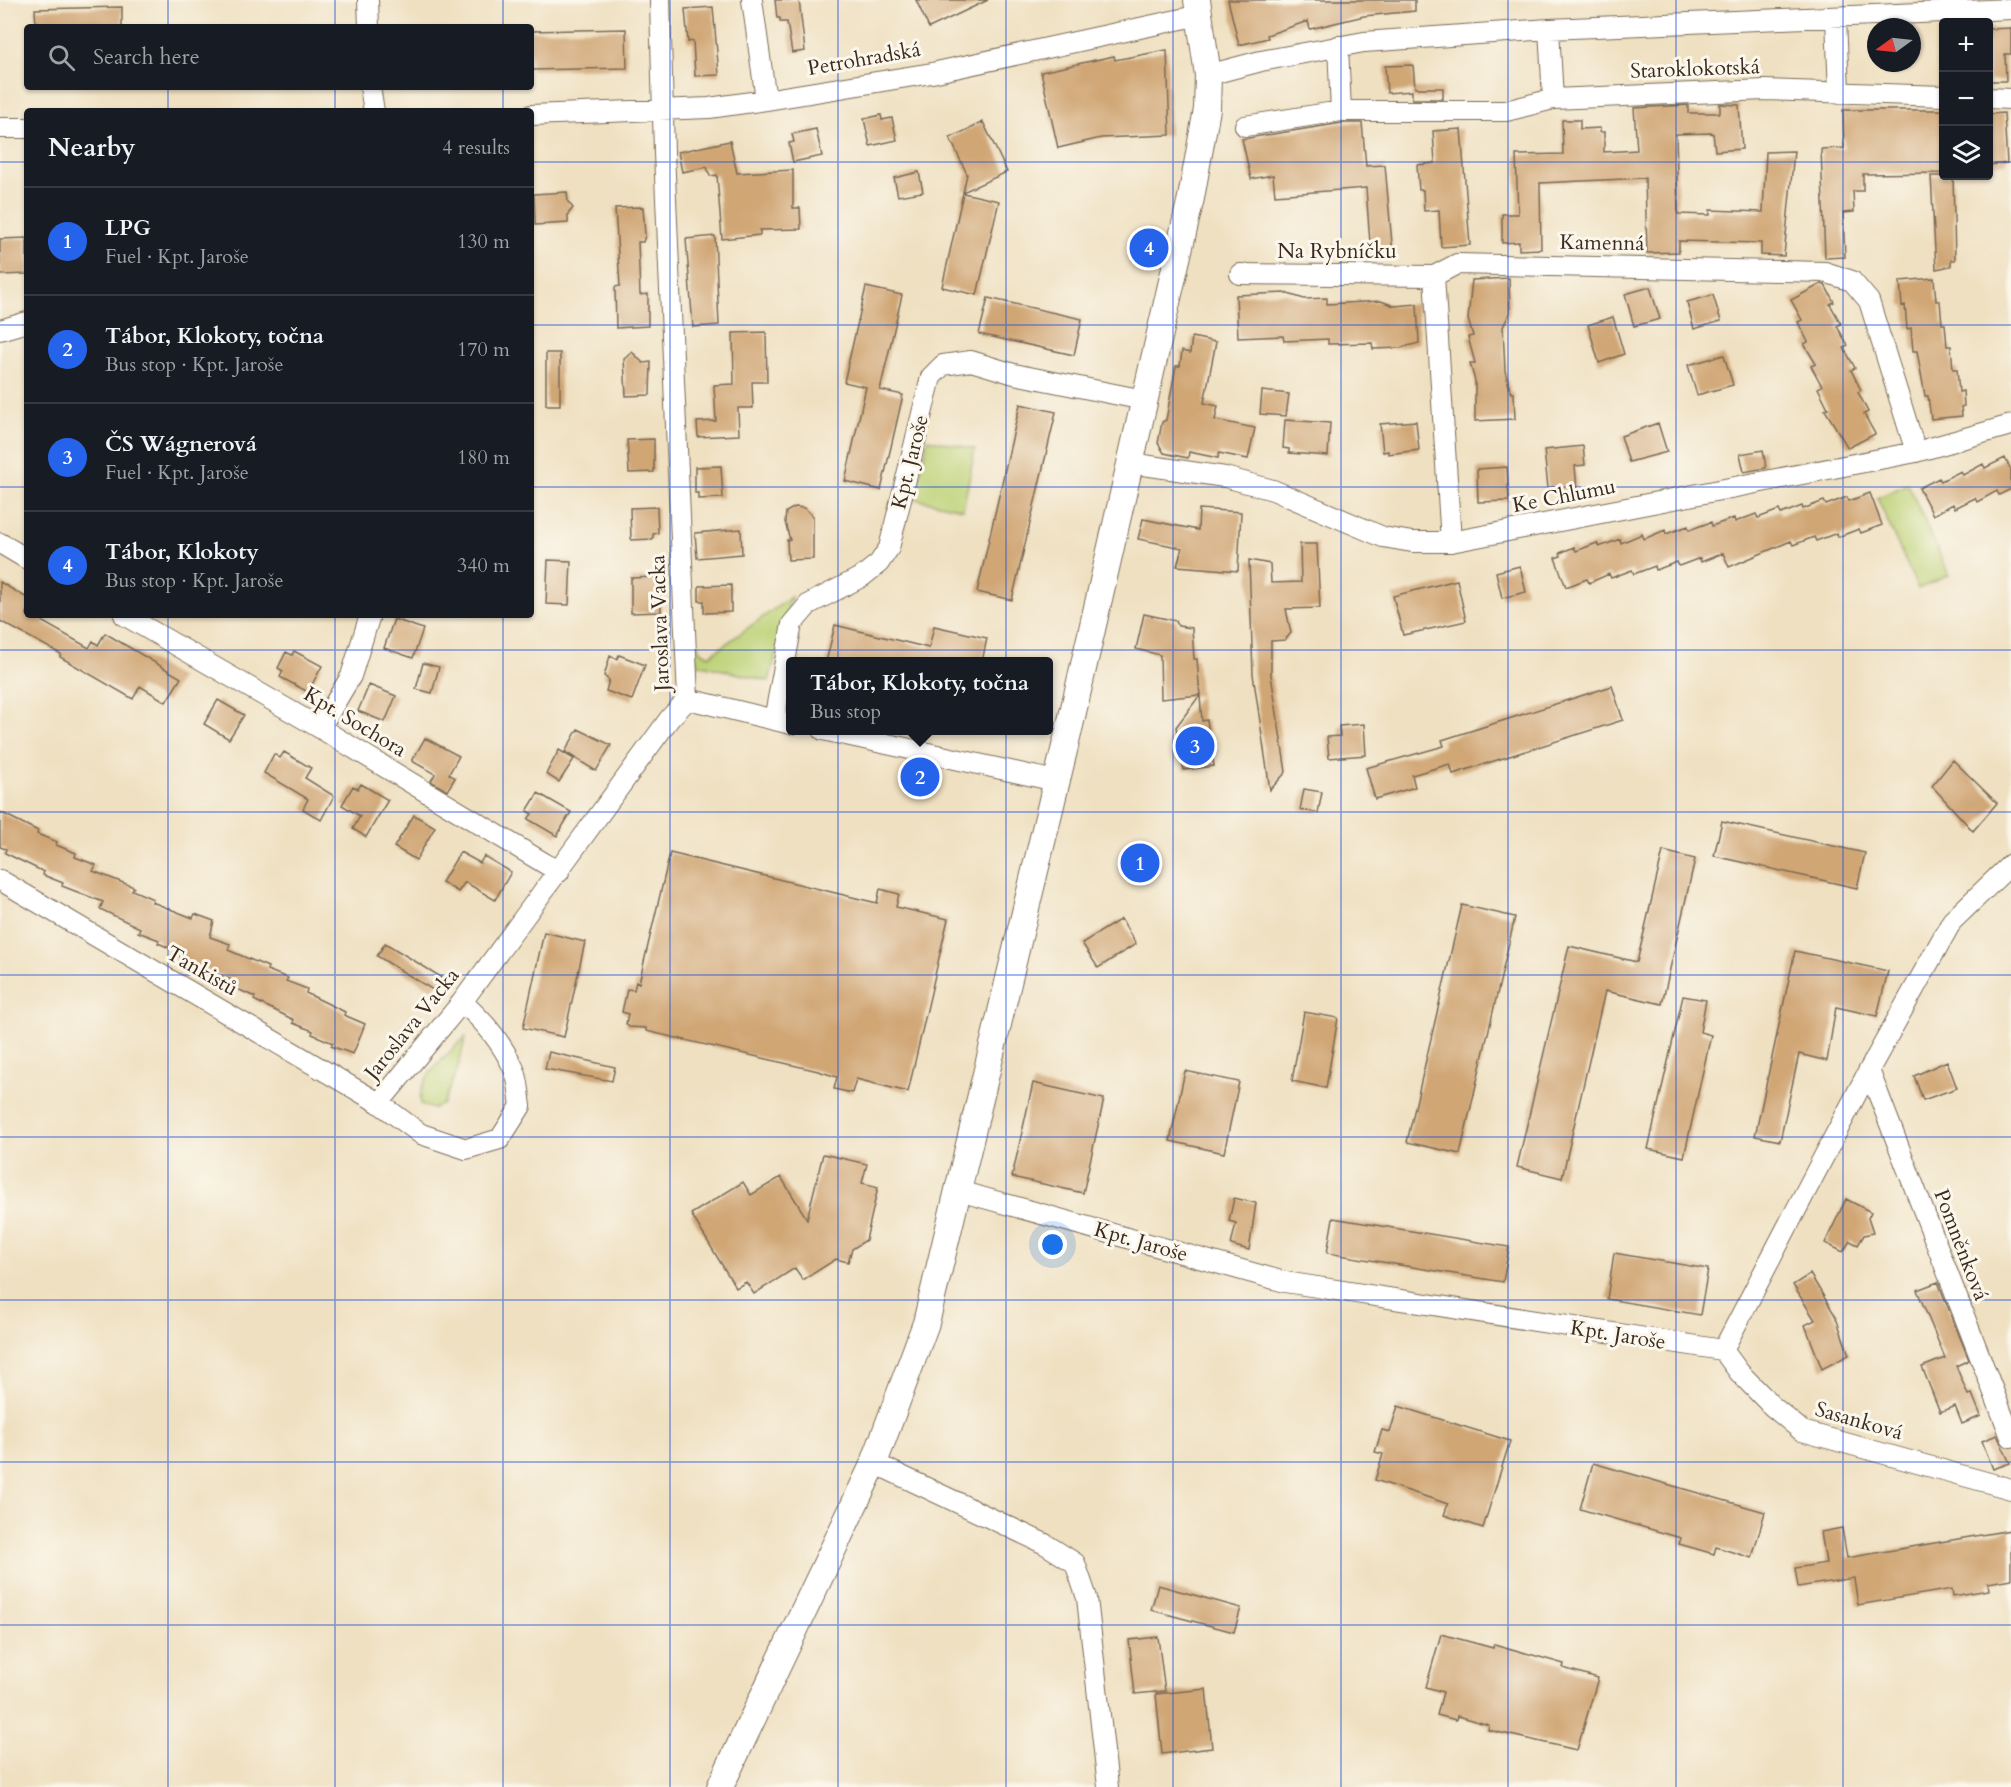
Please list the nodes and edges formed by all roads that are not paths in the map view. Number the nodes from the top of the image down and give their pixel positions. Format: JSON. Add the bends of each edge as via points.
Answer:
{"nodes":[{"id":1,"x":368,"y":0,"type":"edge"},
{"id":2,"x":660,"y":0,"type":"edge"},
{"id":3,"x":752,"y":0,"type":"edge"},
{"id":4,"x":2004,"y":6,"type":"edge"},
{"id":5,"x":1199,"y":8,"type":"edge"},
{"id":6,"x":1836,"y":18,"type":"junction"},
{"id":7,"x":369,"y":24,"type":"edge"},
{"id":8,"x":1549,"y":29,"type":"junction"},
{"id":9,"x":1338,"y":46,"type":"junction"},
{"id":10,"x":1208,"y":75,"type":"junction"},
{"id":11,"x":370,"y":90,"type":"edge"},
{"id":12,"x":1839,"y":93,"type":"junction"},
{"id":13,"x":1939,"y":96,"type":"edge"},
{"id":14,"x":1993,"y":98,"type":"edge"},
{"id":15,"x":1553,"y":99,"type":"junction"},
{"id":16,"x":2011,"y":99,"type":"edge"},
{"id":17,"x":766,"y":100,"type":"junction"},
{"id":18,"x":374,"y":108,"type":"edge"},
{"id":19,"x":663,"y":109,"type":"junction"},
{"id":20,"x":1341,"y":111,"type":"junction"},
{"id":21,"x":534,"y":115,"type":"edge"},
{"id":22,"x":1245,"y":126,"type":"dead end"},
{"id":23,"x":0,"y":128,"type":"edge"},
{"id":24,"x":24,"y":128,"type":"edge"},
{"id":25,"x":1240,"y":274,"type":"dead end"},
{"id":26,"x":1434,"y":276,"type":"junction"},
{"id":27,"x":24,"y":323,"type":"edge"},
{"id":28,"x":0,"y":330,"type":"edge"},
{"id":29,"x":1144,"y":400,"type":"junction"},
{"id":30,"x":2011,"y":425,"type":"edge"},
{"id":31,"x":1916,"y":452,"type":"junction"},
{"id":32,"x":1131,"y":463,"type":"junction"},
{"id":33,"x":1451,"y":542,"type":"junction"},
{"id":34,"x":0,"y":543,"type":"edge"},
{"id":35,"x":24,"y":557,"type":"edge"},
{"id":36,"x":129,"y":618,"type":"edge"},
{"id":37,"x":369,"y":618,"type":"edge"},
{"id":38,"x":789,"y":657,"type":"edge"},
{"id":39,"x":786,"y":683,"type":"edge"},
{"id":40,"x":688,"y":699,"type":"junction"},
{"id":41,"x":782,"y":722,"type":"edge"},
{"id":42,"x":320,"y":728,"type":"junction"},
{"id":43,"x":846,"y":735,"type":"edge"},
{"id":44,"x":1056,"y":780,"type":"junction"},
{"id":45,"x":2011,"y":864,"type":"edge"},
{"id":46,"x":559,"y":872,"type":"junction"},
{"id":47,"x":0,"y":880,"type":"edge"},
{"id":48,"x":462,"y":1002,"type":"junction"},
{"id":49,"x":1869,"y":1070,"type":"junction"},
{"id":50,"x":379,"y":1103,"type":"junction"},
{"id":51,"x":959,"y":1191,"type":"junction"},
{"id":52,"x":1723,"y":1350,"type":"junction"},
{"id":53,"x":2011,"y":1437,"type":"edge"},
{"id":54,"x":874,"y":1463,"type":"junction"},
{"id":55,"x":2011,"y":1489,"type":"edge"},
{"id":56,"x":720,"y":1787,"type":"edge"},
{"id":57,"x":1108,"y":1787,"type":"edge"}],
"edges":[{"from":1,"to":7,"type":"street"},
{"from":2,"to":19,"type":"street","name":"Jaroslava Vacka"},
{"from":3,"to":17,"type":"street"},
{"from":4,"to":6,"type":"street"},
{"from":5,"to":10,"type":"street"},
{"from":5,"to":17,"type":"street","name":"Petrohradská","via":[[932,73]]},
{"from":6,"to":8,"type":"street"},
{"from":6,"to":12,"type":"street"},
{"from":8,"to":9,"type":"street"},
{"from":8,"to":15,"type":"street"},
{"from":9,"to":10,"type":"street"},
{"from":9,"to":20,"type":"street"},
{"from":10,"to":29,"type":"street","via":[[1207,109],[1191,198]]},
{"from":11,"to":18,"type":"street"},
{"from":12,"to":13,"type":"street","name":"Staroklokotská"},
{"from":12,"to":15,"type":"street","name":"Staroklokotská","via":[[1765,90]]},
{"from":14,"to":16,"type":"street"},
{"from":15,"to":20,"type":"street","name":"Staroklokotská","via":[[1506,111]]},
{"from":17,"to":19,"type":"street","name":"Petrohradská","via":[[709,108]]},
{"from":19,"to":21,"type":"street","name":"Petrohradská"},
{"from":19,"to":40,"type":"street","name":"Jaroslava Vacka"},
{"from":20,"to":22,"type":"street","name":"Staroklokotská"},
{"from":23,"to":24,"type":"street"},
{"from":25,"to":26,"type":"street","name":"Na Rybníčku"},
{"from":26,"to":31,"type":"street","name":"Kamenná","via":[[1457,264],[1825,272],[1852,281],[1869,301]]},
{"from":26,"to":33,"type":"street"},
{"from":27,"to":28,"type":"street"},
{"from":29,"to":32,"type":"street"},
{"from":29,"to":38,"type":"street","name":"Kpt. Jaroše","via":[[971,362],[943,365],[931,377],[889,548],[863,576],[809,604],[792,624]]},
{"from":30,"to":31,"type":"street","name":"Ke Chlumu"},
{"from":31,"to":33,"type":"street","name":"Ke Chlumu"},
{"from":32,"to":33,"type":"street","name":"Ke Chlumu","via":[[1225,477],[1273,490],[1383,537]]},
{"from":32,"to":44,"type":"street"},
{"from":34,"to":35,"type":"street"},
{"from":36,"to":42,"type":"street","name":"Kpt. Sochora"},
{"from":37,"to":42,"type":"street","via":[[351,676]]},
{"from":39,"to":41,"type":"street","name":"Kpt. Jaroše"},
{"from":40,"to":41,"type":"street","name":"Kpt. Jaroše"},
{"from":40,"to":46,"type":"street","name":"Jaroslava Vacka","via":[[669,718]]},
{"from":42,"to":46,"type":"street","name":"Kpt. Sochora"},
{"from":43,"to":44,"type":"street"},
{"from":44,"to":51,"type":"street"},
{"from":45,"to":49,"type":"street","via":[[1952,921]]},
{"from":46,"to":48,"type":"street","name":"Jaroslava Vacka"},
{"from":47,"to":50,"type":"street","name":"Tankistů"},
{"from":48,"to":50,"type":"street","name":"Jaroslava Vacka"},
{"from":48,"to":50,"type":"street","name":"Tankistů","via":[[479,1017],[515,1070],[521,1106],[500,1139],[466,1149],[421,1134]]},
{"from":49,"to":52,"type":"street"},
{"from":49,"to":53,"type":"street","name":"Pomněnková"},
{"from":51,"to":52,"type":"street","name":"Kpt. Jaroše","via":[[1285,1282]]},
{"from":51,"to":54,"type":"street","via":[[926,1323]]},
{"from":52,"to":55,"type":"street","name":"Sasanková","via":[[1738,1372],[1802,1431]]},
{"from":54,"to":56,"type":"street"},
{"from":54,"to":57,"type":"street","via":[[1075,1563],[1088,1598]]}]}
